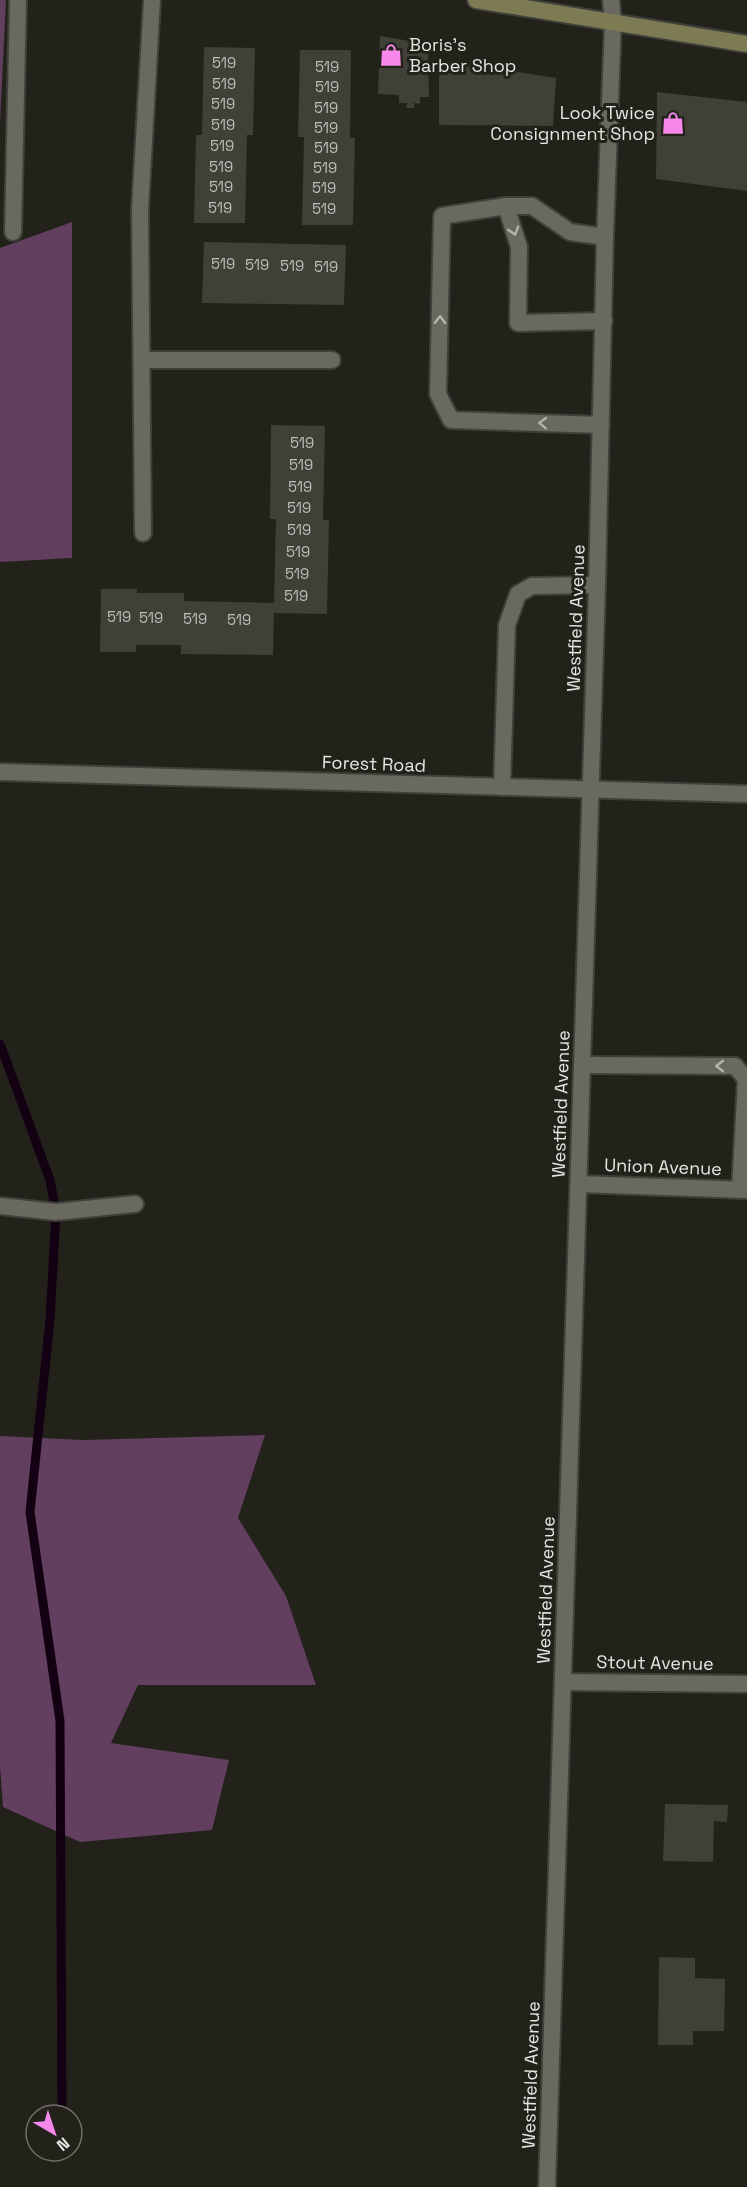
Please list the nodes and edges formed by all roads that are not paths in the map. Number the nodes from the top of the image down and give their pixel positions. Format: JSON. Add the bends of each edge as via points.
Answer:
{"nodes":[{"id":1,"x":18,"y":0,"type":"edge"},
{"id":2,"x":152,"y":0,"type":"edge"},
{"id":3,"x":476,"y":0,"type":"edge"},
{"id":4,"x":611,"y":0,"type":"edge"},
{"id":5,"x":614,"y":22,"type":"junction"},
{"id":6,"x":747,"y":44,"type":"edge"},
{"id":7,"x":506,"y":206,"type":"junction"},
{"id":8,"x":13,"y":232,"type":"dead end"},
{"id":9,"x":605,"y":237,"type":"junction"},
{"id":10,"x":604,"y":321,"type":"junction"},
{"id":11,"x":142,"y":360,"type":"junction"},
{"id":12,"x":332,"y":360,"type":"dead end"},
{"id":13,"x":601,"y":425,"type":"junction"},
{"id":14,"x":143,"y":533,"type":"dead end"},
{"id":15,"x":597,"y":585,"type":"junction"},
{"id":16,"x":0,"y":772,"type":"edge"},
{"id":17,"x":502,"y":787,"type":"junction"},
{"id":18,"x":590,"y":790,"type":"junction"},
{"id":19,"x":747,"y":794,"type":"edge"},
{"id":20,"x":582,"y":1065,"type":"junction"},
{"id":21,"x":579,"y":1184,"type":"junction"},
{"id":22,"x":744,"y":1190,"type":"edge"},
{"id":23,"x":135,"y":1204,"type":"dead end"},
{"id":24,"x":0,"y":1206,"type":"edge"},
{"id":25,"x":563,"y":1682,"type":"junction"},
{"id":26,"x":747,"y":1684,"type":"edge"},
{"id":27,"x":547,"y":2187,"type":"edge"}],
"edges":[{"from":1,"to":8,"type":"street"},
{"from":2,"to":11,"type":"street","via":[[140,209]]},
{"from":3,"to":5,"type":"main road"},
{"from":4,"to":5,"type":"street","name":"Westfield Avenue"},
{"from":5,"to":6,"type":"main road"},
{"from":5,"to":9,"type":"street","name":"Westfield Avenue"},
{"from":7,"to":9,"type":"street","via":[[532,206],[570,232]]},
{"from":7,"to":10,"type":"street","one_way":true,"via":[[519,247],[518,323]]},
{"from":13,"to":7,"type":"street","one_way":true,"via":[[451,420],[438,394],[442,216]]},
{"from":9,"to":10,"type":"street","name":"Westfield Avenue"},
{"from":10,"to":13,"type":"street","name":"Westfield Avenue"},
{"from":11,"to":12,"type":"street"},
{"from":11,"to":14,"type":"street"},
{"from":13,"to":15,"type":"street","name":"Westfield Avenue"},
{"from":15,"to":17,"type":"street","via":[[532,586],[518,594],[507,625]]},
{"from":15,"to":18,"type":"street","name":"Westfield Avenue"},
{"from":16,"to":17,"type":"street","name":"Forest Road"},
{"from":17,"to":18,"type":"street","name":"Forest Road"},
{"from":18,"to":19,"type":"street","name":"Forest Road"},
{"from":18,"to":20,"type":"street","name":"Westfield Avenue"},
{"from":20,"to":21,"type":"street","name":"Westfield Avenue"},
{"from":22,"to":20,"type":"street","one_way":true,"via":[[746,1079],[735,1066]]},
{"from":21,"to":22,"type":"street","name":"Union Avenue"},
{"from":21,"to":25,"type":"street","name":"Westfield Avenue"},
{"from":23,"to":24,"type":"street","via":[[56,1212]]},
{"from":25,"to":26,"type":"street","name":"Stout Avenue"},
{"from":25,"to":27,"type":"street","name":"Westfield Avenue"}]}
